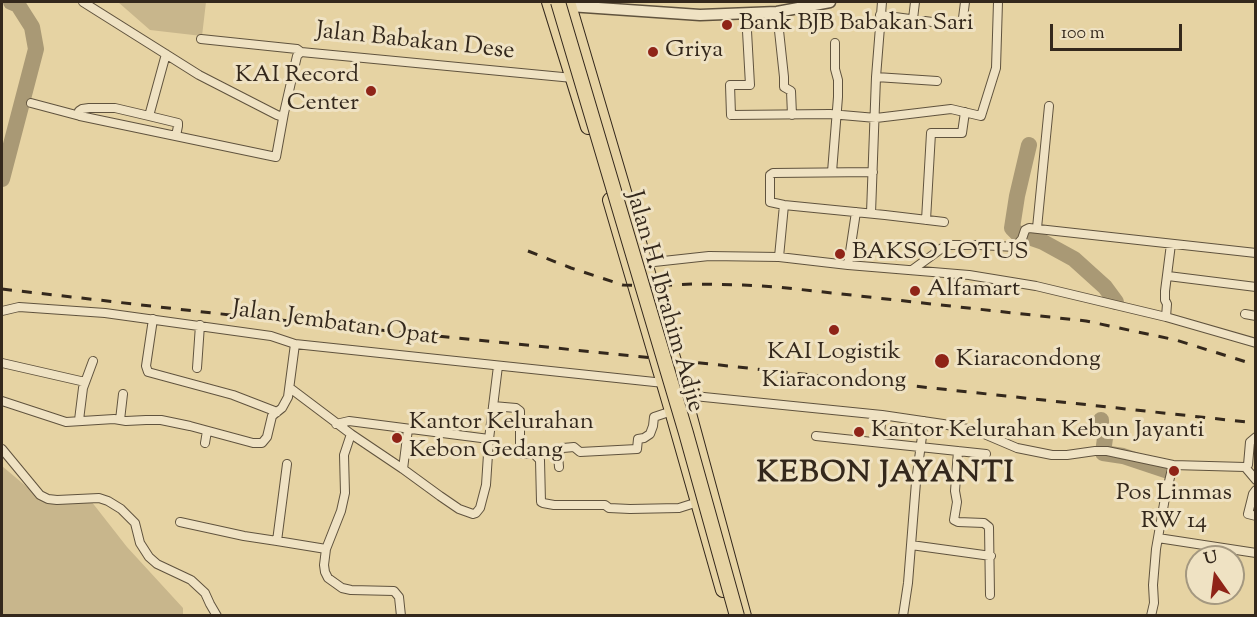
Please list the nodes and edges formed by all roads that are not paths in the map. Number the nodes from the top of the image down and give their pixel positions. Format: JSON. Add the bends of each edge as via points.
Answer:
{"nodes":[{"id":1,"x":83,"y":2,"type":"edge"},
{"id":2,"x":830,"y":2,"type":"edge"},
{"id":3,"x":882,"y":2,"type":"edge"},
{"id":4,"x":915,"y":2,"type":"edge"},
{"id":5,"x":965,"y":2,"type":"edge"},
{"id":6,"x":998,"y":2,"type":"edge"},
{"id":7,"x":559,"y":4,"type":"edge"},
{"id":8,"x":777,"y":12,"type":"junction"},
{"id":9,"x":746,"y":13,"type":"junction"},
{"id":10,"x":880,"y":15,"type":"junction"},
{"id":11,"x":913,"y":19,"type":"junction"},
{"id":12,"x":201,"y":39,"type":"dead end"},
{"id":13,"x":835,"y":43,"type":"dead end"},
{"id":14,"x":302,"y":52,"type":"junction"},
{"id":15,"x":166,"y":54,"type":"junction"},
{"id":16,"x":876,"y":77,"type":"junction"},
{"id":17,"x":573,"y":78,"type":"junction"},
{"id":18,"x":937,"y":81,"type":"dead end"},
{"id":19,"x":31,"y":103,"type":"dead end"},
{"id":20,"x":1049,"y":106,"type":"dead end"},
{"id":21,"x":965,"y":112,"type":"junction"},
{"id":22,"x":837,"y":114,"type":"junction"},
{"id":23,"x":792,"y":115,"type":"junction"},
{"id":24,"x":80,"y":116,"type":"junction"},
{"id":25,"x":149,"y":116,"type":"junction"},
{"id":26,"x":283,"y":117,"type":"junction"},
{"id":27,"x":876,"y":118,"type":"junction"},
{"id":28,"x":176,"y":136,"type":"junction"},
{"id":29,"x":611,"y":150,"type":"junction"},
{"id":30,"x":597,"y":155,"type":"junction"},
{"id":31,"x":832,"y":172,"type":"junction"},
{"id":32,"x":873,"y":172,"type":"junction"},
{"id":33,"x":784,"y":205,"type":"junction"},
{"id":34,"x":856,"y":212,"type":"junction"},
{"id":35,"x":872,"y":213,"type":"junction"},
{"id":36,"x":926,"y":220,"type":"junction"},
{"id":37,"x":945,"y":222,"type":"dead end"},
{"id":38,"x":1037,"y":228,"type":"junction"},
{"id":39,"x":1171,"y":244,"type":"junction"},
{"id":40,"x":1256,"y":254,"type":"edge"},
{"id":41,"x":779,"y":257,"type":"junction"},
{"id":42,"x":645,"y":263,"type":"junction"},
{"id":43,"x":848,"y":265,"type":"junction"},
{"id":44,"x":911,"y":270,"type":"junction"},
{"id":45,"x":1168,"y":276,"type":"junction"},
{"id":46,"x":1256,"y":287,"type":"edge"},
{"id":47,"x":656,"y":299,"type":"junction"},
{"id":48,"x":640,"y":303,"type":"junction"},
{"id":49,"x":2,"y":311,"type":"edge"},
{"id":50,"x":1245,"y":314,"type":"dead end"},
{"id":51,"x":1256,"y":316,"type":"edge"},
{"id":52,"x":1166,"y":317,"type":"junction"},
{"id":53,"x":153,"y":319,"type":"junction"},
{"id":54,"x":200,"y":326,"type":"junction"},
{"id":55,"x":295,"y":344,"type":"junction"},
{"id":56,"x":1256,"y":344,"type":"edge"},
{"id":57,"x":93,"y":361,"type":"dead end"},
{"id":58,"x":2,"y":363,"type":"edge"},
{"id":59,"x":498,"y":366,"type":"junction"},
{"id":60,"x":197,"y":368,"type":"dead end"},
{"id":61,"x":85,"y":382,"type":"junction"},
{"id":62,"x":664,"y":383,"type":"junction"},
{"id":63,"x":290,"y":388,"type":"junction"},
{"id":64,"x":123,"y":394,"type":"dead end"},
{"id":65,"x":684,"y":395,"type":"junction"},
{"id":66,"x":2,"y":401,"type":"edge"},
{"id":67,"x":493,"y":406,"type":"junction"},
{"id":68,"x":672,"y":411,"type":"junction"},
{"id":69,"x":277,"y":412,"type":"junction"},
{"id":70,"x":882,"y":415,"type":"junction"},
{"id":71,"x":79,"y":420,"type":"junction"},
{"id":72,"x":120,"y":420,"type":"junction"},
{"id":73,"x":924,"y":421,"type":"junction"},
{"id":74,"x":336,"y":424,"type":"junction"},
{"id":75,"x":408,"y":429,"type":"junction"},
{"id":76,"x":207,"y":431,"type":"junction"},
{"id":77,"x":351,"y":434,"type":"junction"},
{"id":78,"x":816,"y":436,"type":"dead end"},
{"id":79,"x":1256,"y":437,"type":"edge"},
{"id":80,"x":489,"y":439,"type":"junction"},
{"id":81,"x":879,"y":442,"type":"junction"},
{"id":82,"x":205,"y":443,"type":"dead end"},
{"id":83,"x":920,"y":447,"type":"junction"},
{"id":84,"x":2,"y":449,"type":"edge"},
{"id":85,"x":958,"y":451,"type":"junction"},
{"id":86,"x":986,"y":454,"type":"dead end"},
{"id":87,"x":287,"y":464,"type":"dead end"},
{"id":88,"x":1173,"y":465,"type":"junction"},
{"id":89,"x":559,"y":467,"type":"dead end"},
{"id":90,"x":1245,"y":467,"type":"junction"},
{"id":91,"x":403,"y":469,"type":"junction"},
{"id":92,"x":1256,"y":480,"type":"edge"},
{"id":93,"x":1256,"y":490,"type":"edge"},
{"id":94,"x":698,"y":502,"type":"junction"},
{"id":95,"x":1256,"y":516,"type":"edge"},
{"id":96,"x":180,"y":522,"type":"dead end"},
{"id":97,"x":1158,"y":538,"type":"junction"},
{"id":98,"x":278,"y":541,"type":"junction"},
{"id":99,"x":911,"y":545,"type":"junction"},
{"id":100,"x":326,"y":549,"type":"junction"},
{"id":101,"x":1256,"y":553,"type":"edge"},
{"id":102,"x":990,"y":556,"type":"junction"},
{"id":103,"x":990,"y":595,"type":"dead end"},
{"id":104,"x":217,"y":615,"type":"edge"},
{"id":105,"x":401,"y":615,"type":"edge"},
{"id":106,"x":730,"y":615,"type":"edge"},
{"id":107,"x":737,"y":615,"type":"edge"},
{"id":108,"x":744,"y":615,"type":"edge"},
{"id":109,"x":903,"y":615,"type":"edge"},
{"id":110,"x":1151,"y":615,"type":"edge"}],
"edges":[{"from":1,"to":15,"type":"street"},
{"from":2,"to":8,"type":"street"},
{"from":3,"to":10,"type":"street"},
{"from":4,"to":11,"type":"street"},
{"from":5,"to":11,"type":"street","via":[[962,26]]},
{"from":6,"to":21,"type":"street","via":[[996,68],[981,116]]},
{"from":7,"to":9,"type":"street","via":[[700,15]]},
{"from":7,"to":17,"type":"main road","name":"Jalan H. Ibrahim Adjie"},
{"from":7,"to":29,"type":"main road","name":"Jalan H. Ibrahim Adjie"},
{"from":7,"to":107,"type":"main road","bridge":true},
{"from":8,"to":9,"type":"street"},
{"from":8,"to":23,"type":"street","via":[[784,87],[790,90]]},
{"from":9,"to":23,"type":"street","via":[[750,85],[730,85],[731,116]]},
{"from":10,"to":11,"type":"street"},
{"from":10,"to":16,"type":"street"},
{"from":12,"to":14,"type":"street"},
{"from":13,"to":22,"type":"street"},
{"from":14,"to":17,"type":"street","name":"Jalan Babakan Dese"},
{"from":14,"to":26,"type":"street","name":"Jalan Babakan Dese","via":[[297,56]]},
{"from":15,"to":25,"type":"street"},
{"from":15,"to":26,"type":"street"},
{"from":16,"to":18,"type":"street"},
{"from":16,"to":27,"type":"street"},
{"from":17,"to":30,"type":"main road","name":"Jalan H. Ibrahim Adjie"},
{"from":19,"to":24,"type":"street"},
{"from":20,"to":38,"type":"street"},
{"from":21,"to":27,"type":"street","via":[[951,109]]},
{"from":21,"to":36,"type":"street","via":[[962,133],[931,134]]},
{"from":22,"to":23,"type":"street"},
{"from":22,"to":27,"type":"street"},
{"from":22,"to":31,"type":"street"},
{"from":24,"to":25,"type":"street","via":[[82,109],[115,108]]},
{"from":24,"to":28,"type":"street"},
{"from":25,"to":28,"type":"street","via":[[178,123]]},
{"from":26,"to":28,"type":"street","name":"Jalan Babakan Dese","via":[[276,157]]},
{"from":27,"to":32,"type":"street"},
{"from":29,"to":30,"type":"main road"},
{"from":29,"to":42,"type":"main road","name":"Jalan H. Ibrahim Adjie"},
{"from":30,"to":48,"type":"main road","name":"Jalan H. Ibrahim Adjie"},
{"from":31,"to":32,"type":"street"},
{"from":31,"to":33,"type":"street","via":[[771,174],[770,202]]},
{"from":32,"to":35,"type":"street"},
{"from":33,"to":34,"type":"street"},
{"from":33,"to":41,"type":"street"},
{"from":34,"to":35,"type":"street"},
{"from":34,"to":43,"type":"street"},
{"from":35,"to":36,"type":"street"},
{"from":36,"to":37,"type":"street"},
{"from":38,"to":39,"type":"street"},
{"from":38,"to":44,"type":"street","via":[[1025,230],[1013,248],[945,246]]},
{"from":39,"to":40,"type":"street"},
{"from":39,"to":45,"type":"street"},
{"from":41,"to":42,"type":"street","via":[[709,256]]},
{"from":41,"to":43,"type":"street"},
{"from":42,"to":47,"type":"main road","name":"Jalan H. Ibrahim Adjie"},
{"from":43,"to":44,"type":"street"},
{"from":44,"to":52,"type":"street","via":[[1035,286]]},
{"from":45,"to":46,"type":"street"},
{"from":45,"to":52,"type":"street"},
{"from":47,"to":48,"type":"main road"},
{"from":47,"to":65,"type":"main road","name":"Jalan H. Ibrahim Adjie"},
{"from":48,"to":62,"type":"main road","name":"Jalan H. Ibrahim Adjie"},
{"from":49,"to":53,"type":"street","name":"Jalan Jembatan Opat","via":[[17,307],[60,309]]},
{"from":50,"to":51,"type":"street"},
{"from":52,"to":56,"type":"street"},
{"from":53,"to":54,"type":"street","name":"Jalan Jembatan Opat"},
{"from":53,"to":69,"type":"street","via":[[148,372],[234,395]]},
{"from":54,"to":55,"type":"street","name":"Jalan Jembatan Opat","via":[[271,336]]},
{"from":54,"to":60,"type":"street"},
{"from":55,"to":59,"type":"street","name":"Jalan Jembatan Opat"},
{"from":55,"to":63,"type":"street"},
{"from":57,"to":61,"type":"street"},
{"from":58,"to":61,"type":"street"},
{"from":59,"to":62,"type":"street","name":"Jalan Jembatan Opat"},
{"from":59,"to":67,"type":"street"},
{"from":61,"to":71,"type":"street"},
{"from":62,"to":68,"type":"main road","name":"Jalan H. Ibrahim Adjie"},
{"from":63,"to":69,"type":"street"},
{"from":63,"to":74,"type":"street"},
{"from":64,"to":72,"type":"street"},
{"from":65,"to":70,"type":"street"},
{"from":65,"to":108,"type":"main road","name":"Jalan H. Ibrahim Adjie"},
{"from":66,"to":71,"type":"street","via":[[66,422]]},
{"from":67,"to":80,"type":"street"},
{"from":67,"to":94,"type":"street","via":[[520,411],[520,451],[534,454],[540,460],[543,503],[630,509],[680,508]]},
{"from":68,"to":89,"type":"street","via":[[654,417],[650,434],[638,439],[637,449],[579,452],[574,447],[563,448],[558,455]]},
{"from":68,"to":94,"type":"main road","name":"Jalan H. Ibrahim Adjie"},
{"from":69,"to":76,"type":"street","via":[[262,443]]},
{"from":70,"to":73,"type":"street"},
{"from":70,"to":81,"type":"street"},
{"from":71,"to":72,"type":"street"},
{"from":72,"to":76,"type":"street","via":[[161,420]]},
{"from":73,"to":83,"type":"street"},
{"from":73,"to":88,"type":"street","via":[[977,431],[1017,448],[1052,455],[1107,451]]},
{"from":74,"to":75,"type":"street","via":[[349,421]]},
{"from":74,"to":77,"type":"street"},
{"from":75,"to":80,"type":"street"},
{"from":75,"to":91,"type":"street"},
{"from":76,"to":82,"type":"street"},
{"from":77,"to":91,"type":"street"},
{"from":77,"to":100,"type":"street","via":[[344,455],[345,494]]},
{"from":78,"to":81,"type":"street"},
{"from":79,"to":90,"type":"street","via":[[1250,442]]},
{"from":80,"to":91,"type":"street","via":[[486,485],[475,513],[459,509]]},
{"from":81,"to":83,"type":"street"},
{"from":83,"to":85,"type":"street"},
{"from":83,"to":99,"type":"street"},
{"from":84,"to":104,"type":"street","via":[[40,495],[57,500],[99,498],[121,509],[135,523],[148,557],[191,579],[206,593]]},
{"from":85,"to":86,"type":"street"},
{"from":85,"to":102,"type":"street","via":[[954,520],[988,525]]},
{"from":87,"to":98,"type":"street"},
{"from":88,"to":90,"type":"street"},
{"from":88,"to":97,"type":"street"},
{"from":90,"to":92,"type":"street"},
{"from":93,"to":95,"type":"street","via":[[1248,514]]},
{"from":94,"to":106,"type":"main road","name":"Jalan H. Ibrahim Adjie"},
{"from":96,"to":98,"type":"street"},
{"from":97,"to":101,"type":"street"},
{"from":97,"to":110,"type":"street"},
{"from":98,"to":100,"type":"street"},
{"from":99,"to":102,"type":"street"},
{"from":99,"to":109,"type":"street"},
{"from":100,"to":105,"type":"street","via":[[324,565],[328,578],[351,590],[394,591],[399,597]]},
{"from":102,"to":103,"type":"street"}]}
